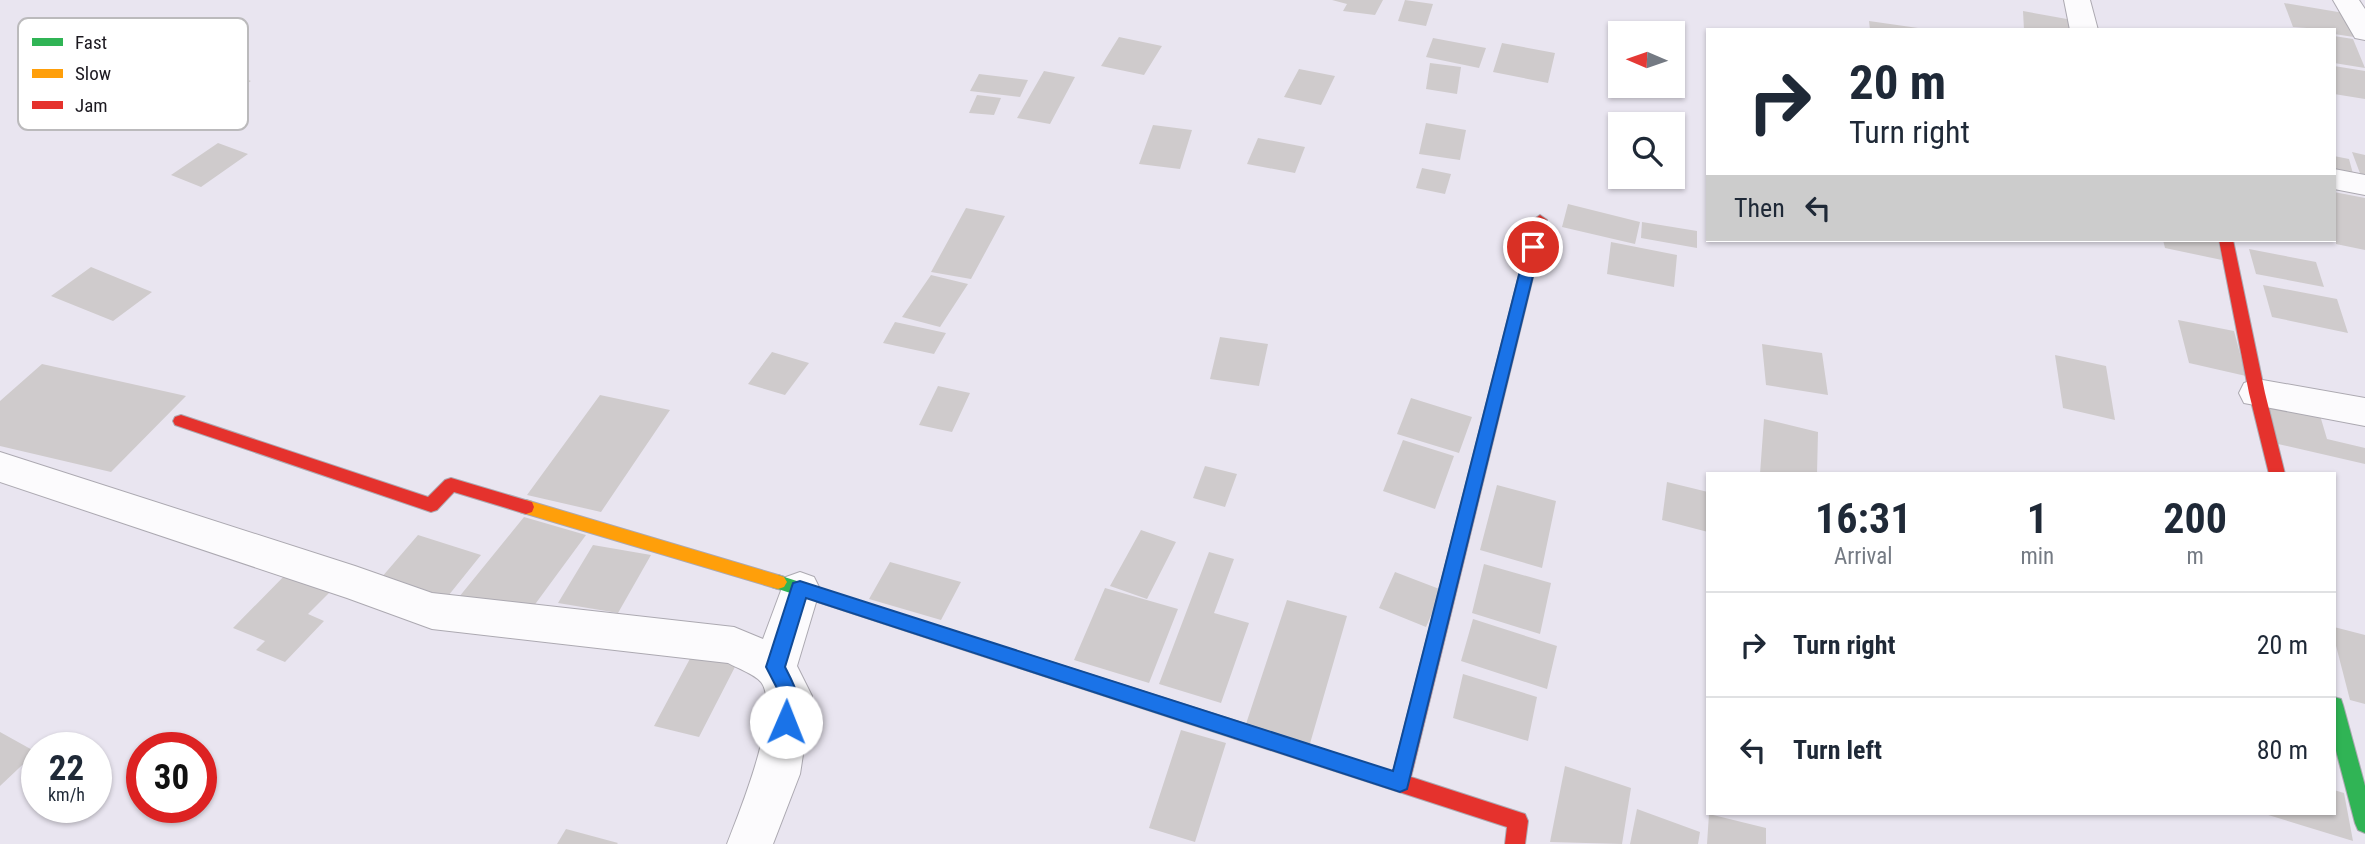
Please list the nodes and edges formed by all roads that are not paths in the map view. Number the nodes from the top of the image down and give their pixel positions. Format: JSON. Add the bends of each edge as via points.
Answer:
{"nodes":[{"id":1,"x":2077,"y":0,"type":"edge"},
{"id":2,"x":2346,"y":0,"type":"edge"},
{"id":3,"x":2084,"y":28,"type":"edge"},
{"id":4,"x":2365,"y":32,"type":"edge"},
{"id":5,"x":2336,"y":179,"type":"edge"},
{"id":6,"x":2365,"y":185,"type":"edge"},
{"id":7,"x":1540,"y":220,"type":"dead end"},
{"id":8,"x":2225,"y":242,"type":"edge"},
{"id":9,"x":2257,"y":393,"type":"junction"},
{"id":10,"x":2365,"y":412,"type":"edge"},
{"id":11,"x":181,"y":421,"type":"dead end"},
{"id":12,"x":0,"y":467,"type":"edge"},
{"id":13,"x":2277,"y":472,"type":"edge"},
{"id":14,"x":800,"y":589,"type":"junction"},
{"id":15,"x":775,"y":667,"type":"junction"},
{"id":16,"x":2336,"y":713,"type":"edge"},
{"id":17,"x":1400,"y":783,"type":"junction"},
{"id":18,"x":2365,"y":823,"type":"edge"},
{"id":19,"x":750,"y":844,"type":"edge"},
{"id":20,"x":1515,"y":844,"type":"edge"}],
"edges":[{"from":1,"to":3,"type":"street"},
{"from":2,"to":4,"type":"street"},
{"from":5,"to":6,"type":"street"},
{"from":7,"to":17,"type":"street"},
{"from":8,"to":9,"type":"street"},
{"from":9,"to":10,"type":"street"},
{"from":9,"to":13,"type":"street"},
{"from":11,"to":14,"type":"street","via":[[431,505],[451,485]]},
{"from":12,"to":15,"type":"street","via":[[432,611],[734,645]]},
{"from":14,"to":15,"type":"street"},
{"from":14,"to":17,"type":"street"},
{"from":15,"to":19,"type":"street","via":[[790,696],[777,774]]},
{"from":16,"to":18,"type":"street"},
{"from":17,"to":20,"type":"street","via":[[1518,821]]}]}
